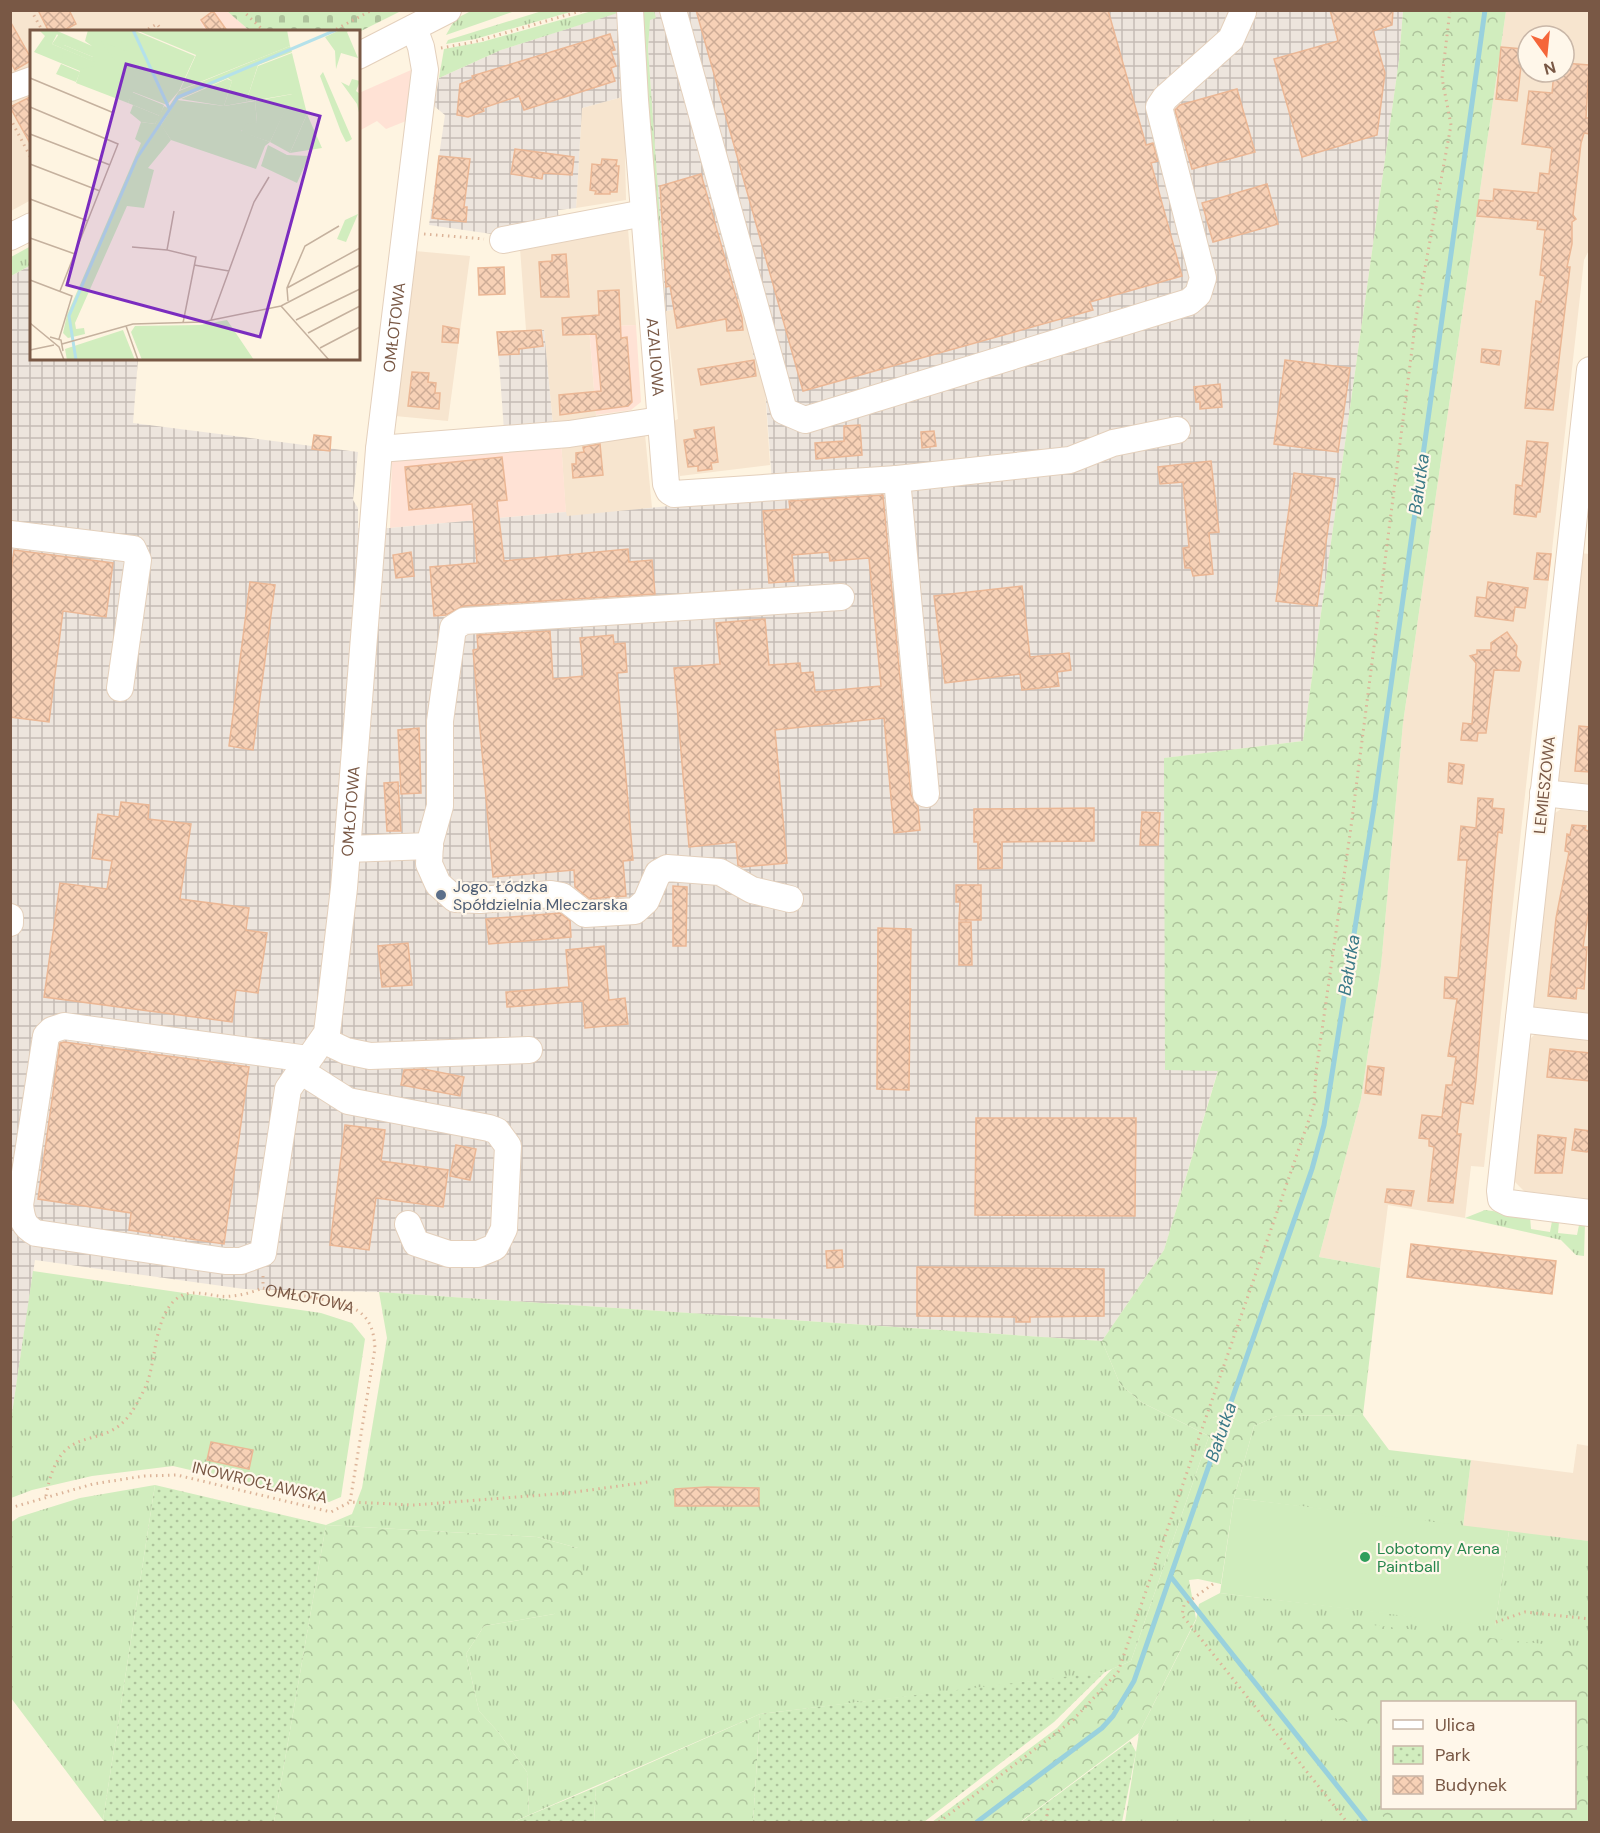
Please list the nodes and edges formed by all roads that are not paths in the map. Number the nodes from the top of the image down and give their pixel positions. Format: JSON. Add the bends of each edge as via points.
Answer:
{"nodes":[{"id":1,"x":448,"y":10,"type":"edge"},
{"id":2,"x":630,"y":10,"type":"edge"},
{"id":3,"x":673,"y":10,"type":"edge"},
{"id":4,"x":1246,"y":11,"type":"edge"},
{"id":5,"x":414,"y":28,"type":"junction"},
{"id":6,"x":360,"y":55,"type":"edge"},
{"id":7,"x":30,"y":81,"type":"edge"},
{"id":8,"x":10,"y":88,"type":"edge"},
{"id":9,"x":644,"y":213,"type":"junction"},
{"id":10,"x":30,"y":227,"type":"edge"},
{"id":11,"x":10,"y":237,"type":"edge"},
{"id":12,"x":503,"y":240,"type":"road end"},
{"id":13,"x":1590,"y":370,"type":"edge"},
{"id":14,"x":660,"y":420,"type":"junction"},
{"id":15,"x":1177,"y":430,"type":"dead end"},
{"id":16,"x":379,"y":449,"type":"junction"},
{"id":17,"x":897,"y":478,"type":"junction"},
{"id":18,"x":10,"y":534,"type":"edge"},
{"id":19,"x":1581,"y":539,"type":"edge"},
{"id":20,"x":841,"y":597,"type":"dead end"},
{"id":21,"x":120,"y":688,"type":"dead end"},
{"id":22,"x":1543,"y":793,"type":"junction"},
{"id":23,"x":926,"y":794,"type":"dead end"},
{"id":24,"x":1590,"y":798,"type":"edge"},
{"id":25,"x":430,"y":846,"type":"junction"},
{"id":26,"x":347,"y":849,"type":"junction"},
{"id":27,"x":790,"y":899,"type":"dead end"},
{"id":28,"x":10,"y":917,"type":"edge"},
{"id":29,"x":10,"y":923,"type":"edge"},
{"id":30,"x":1519,"y":1019,"type":"junction"},
{"id":31,"x":1590,"y":1027,"type":"edge"},
{"id":32,"x":529,"y":1050,"type":"dead end"},
{"id":33,"x":310,"y":1056,"type":"junction"},
{"id":34,"x":1590,"y":1214,"type":"edge"},
{"id":35,"x":408,"y":1224,"type":"dead end"}],
"edges":[{"from":1,"to":5,"type":"street"},
{"from":2,"to":9,"type":"street","name":"AZALIOWA"},
{"from":3,"to":4,"type":"street","via":[[784,411],[805,420],[1189,302],[1203,278],[1160,107],[1165,98],[1231,39]]},
{"from":5,"to":6,"type":"street"},
{"from":5,"to":16,"type":"street","name":"OMŁOTOWA","via":[[425,70]]},
{"from":7,"to":8,"type":"street"},
{"from":9,"to":12,"type":"street"},
{"from":9,"to":14,"type":"street","name":"AZALIOWA"},
{"from":10,"to":11,"type":"street"},
{"from":13,"to":19,"type":"street","name":"LEMIESZOWA"},
{"from":14,"to":16,"type":"street","name":"AZALIOWA","via":[[569,434]]},
{"from":14,"to":17,"type":"street","via":[[666,484],[675,494]]},
{"from":15,"to":17,"type":"street","via":[[1113,443],[1070,460]]},
{"from":16,"to":26,"type":"street","name":"OMŁOTOWA"},
{"from":17,"to":23,"type":"street"},
{"from":18,"to":21,"type":"street","via":[[133,549],[136,553]]},
{"from":19,"to":22,"type":"street","name":"LEMIESZOWA"},
{"from":20,"to":25,"type":"street","via":[[458,624],[453,628],[441,705],[440,806]]},
{"from":22,"to":24,"type":"street"},
{"from":22,"to":30,"type":"street","name":"LEMIESZOWA"},
{"from":25,"to":26,"type":"street"},
{"from":25,"to":27,"type":"street","via":[[429,864],[438,884],[455,899],[551,894],[562,896],[585,914],[635,910],[646,902],[658,873],[667,868],[720,872],[752,890]]},
{"from":26,"to":33,"type":"street","name":"OMŁOTOWA","via":[[327,1033]]},
{"from":28,"to":29,"type":"street"},
{"from":30,"to":31,"type":"street"},
{"from":30,"to":34,"type":"street","name":"LEMIESZOWA","via":[[1501,1199]]},
{"from":32,"to":33,"type":"street","via":[[370,1056],[346,1051]]},
{"from":33,"to":33,"type":"street","name":"OMŁOTOWA","via":[[288,1089],[262,1253],[242,1262],[225,1261],[36,1233],[22,1221],[21,1205],[46,1036],[52,1030],[64,1026]]},
{"from":33,"to":35,"type":"street","via":[[348,1101],[489,1128],[498,1131],[508,1146],[504,1229],[495,1247],[478,1254],[449,1254],[417,1244]]}]}
